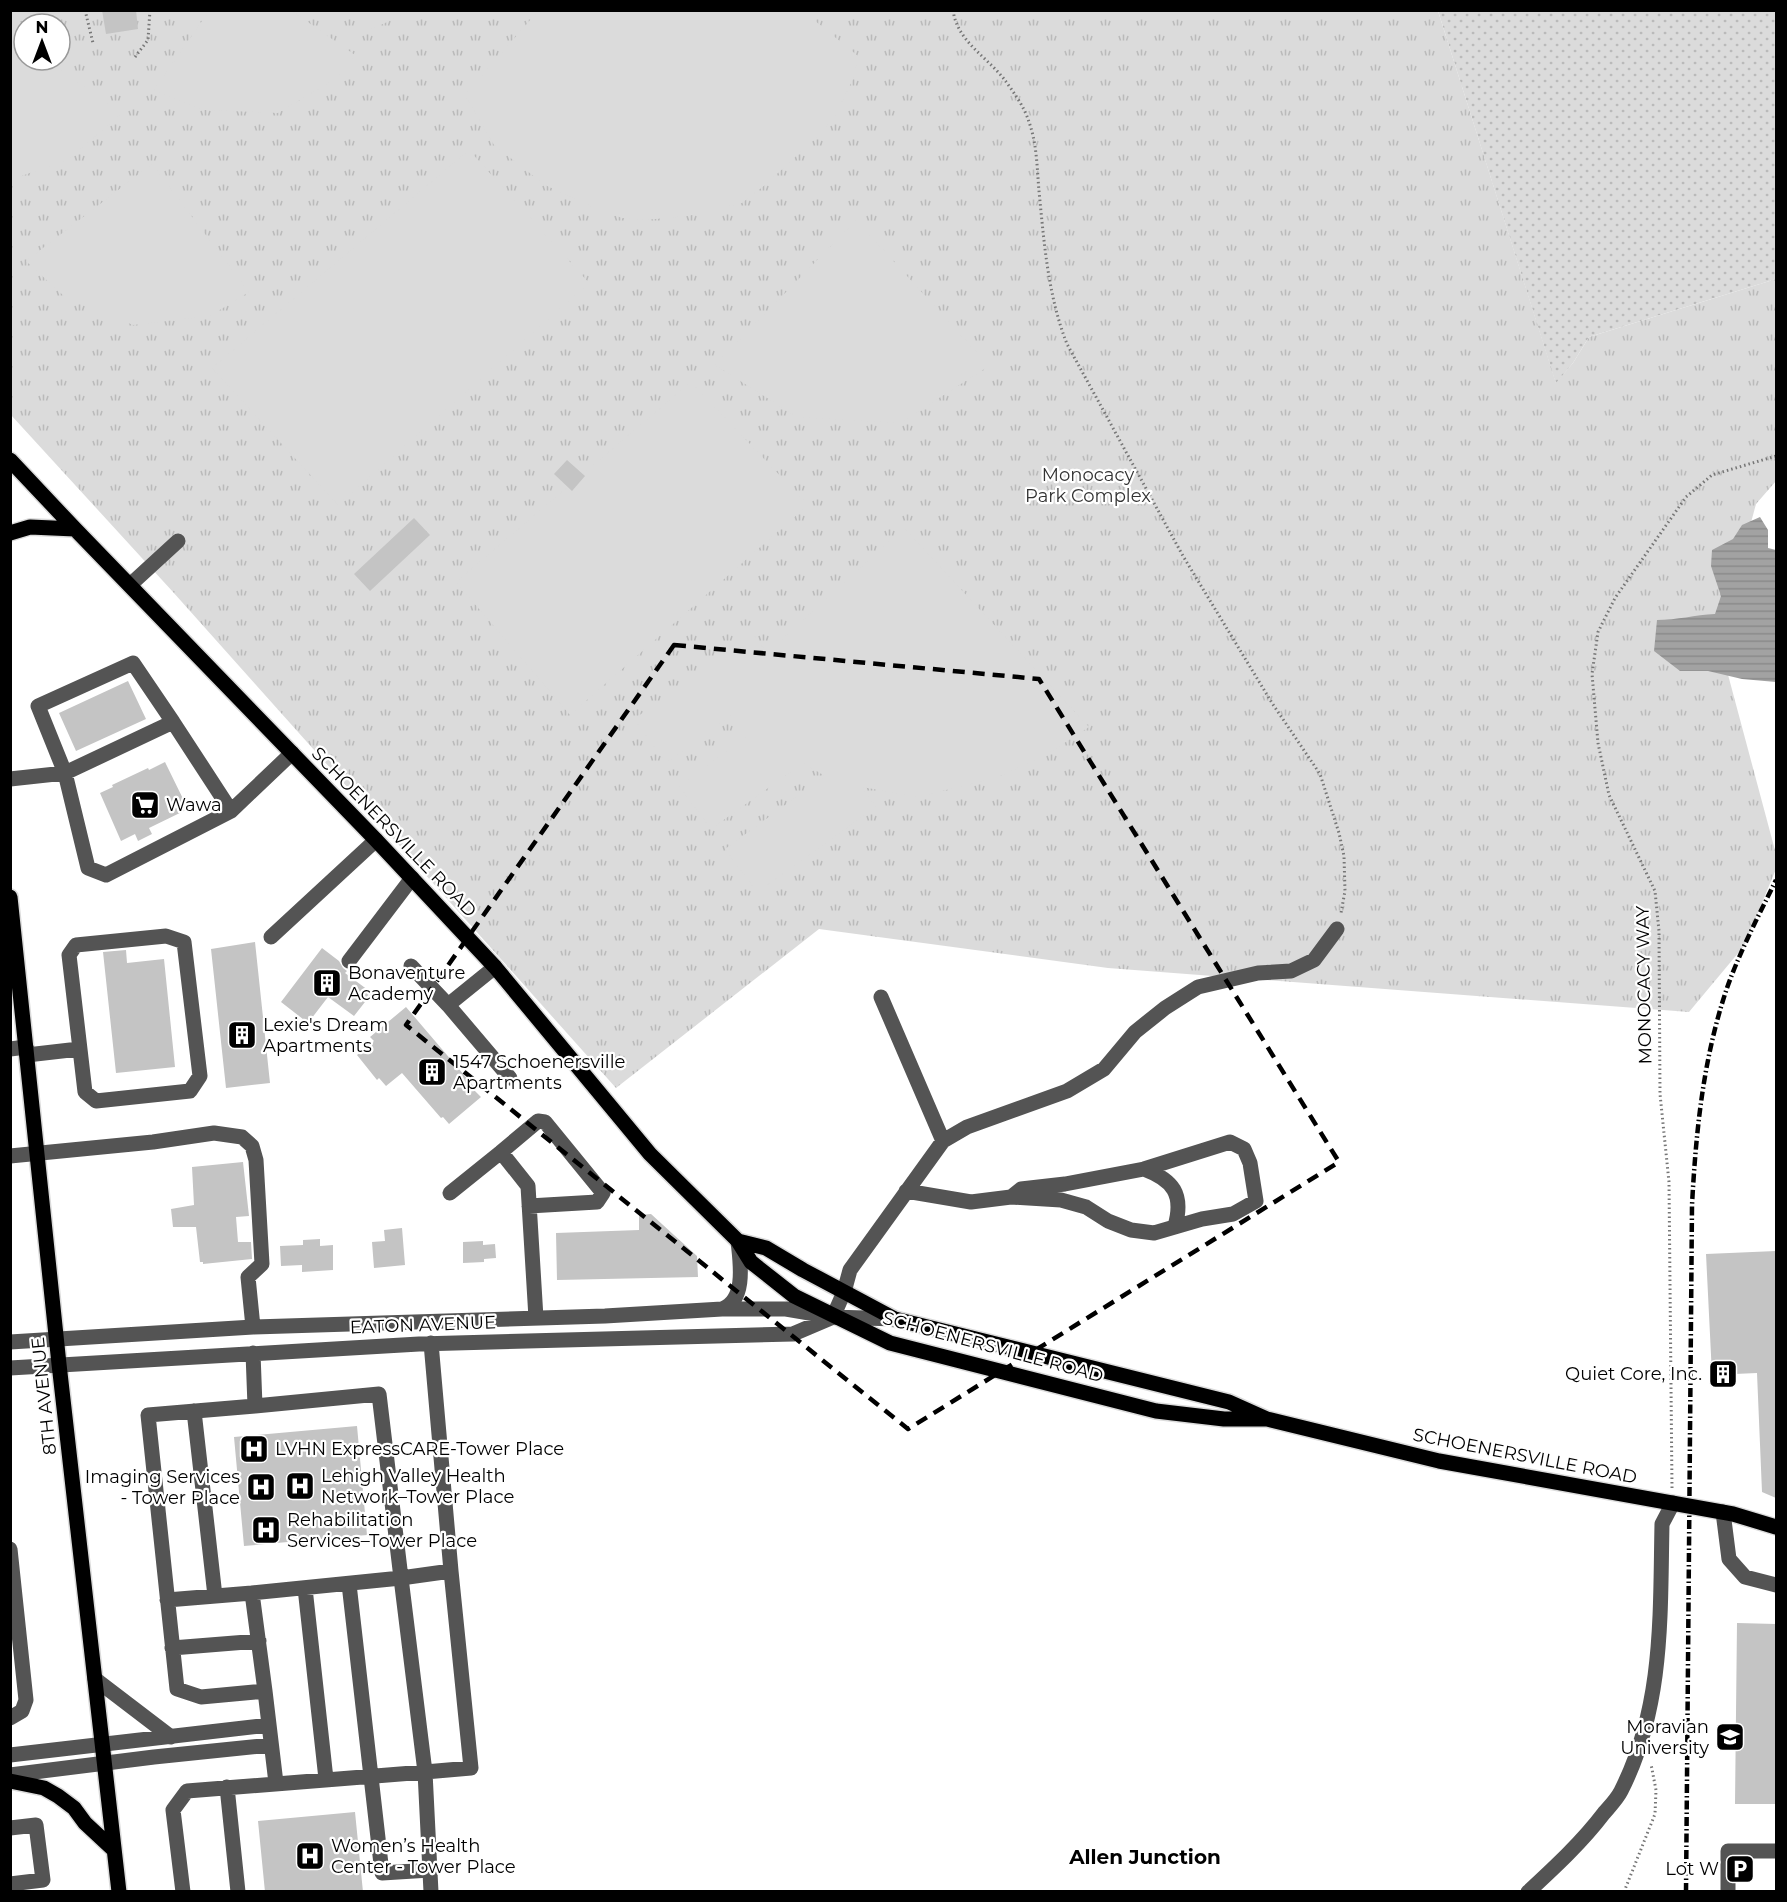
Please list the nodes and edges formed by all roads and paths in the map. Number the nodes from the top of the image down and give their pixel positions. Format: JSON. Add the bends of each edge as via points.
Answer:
{"nodes":[{"id":1,"x":85,"y":10,"type":"edge"},
{"id":2,"x":150,"y":10,"type":"edge"},
{"id":3,"x":953,"y":10,"type":"edge"},
{"id":4,"x":93,"y":44,"type":"dead end"},
{"id":5,"x":135,"y":57,"type":"dead end"},
{"id":6,"x":1776,"y":456,"type":"edge"},
{"id":7,"x":10,"y":460,"type":"edge"},
{"id":8,"x":75,"y":529,"type":"junction"},
{"id":9,"x":10,"y":533,"type":"edge"},
{"id":10,"x":178,"y":541,"type":"dead end"},
{"id":11,"x":130,"y":585,"type":"junction"},
{"id":12,"x":173,"y":722,"type":"junction"},
{"id":13,"x":292,"y":753,"type":"junction"},
{"id":14,"x":65,"y":773,"type":"junction"},
{"id":15,"x":10,"y":779,"type":"edge"},
{"id":16,"x":231,"y":811,"type":"junction"},
{"id":17,"x":376,"y":840,"type":"junction"},
{"id":18,"x":412,"y":878,"type":"junction"},
{"id":19,"x":10,"y":897,"type":"edge"},
{"id":20,"x":1337,"y":928,"type":"joint"},
{"id":21,"x":271,"y":936,"type":"dead end"},
{"id":22,"x":349,"y":961,"type":"dead end"},
{"id":23,"x":411,"y":966,"type":"dead end"},
{"id":24,"x":495,"y":967,"type":"junction"},
{"id":25,"x":881,"y":997,"type":"dead end"},
{"id":26,"x":448,"y":1005,"type":"junction"},
{"id":27,"x":79,"y":1049,"type":"junction"},
{"id":28,"x":21,"y":1050,"type":"edge"},
{"id":29,"x":510,"y":1078,"type":"dead end"},
{"id":30,"x":943,"y":1141,"type":"junction"},
{"id":31,"x":37,"y":1152,"type":"junction"},
{"id":32,"x":501,"y":1152,"type":"junction"},
{"id":33,"x":10,"y":1156,"type":"edge"},
{"id":34,"x":1144,"y":1169,"type":"junction"},
{"id":35,"x":906,"y":1191,"type":"junction"},
{"id":36,"x":450,"y":1193,"type":"dead end"},
{"id":37,"x":1011,"y":1197,"type":"junction"},
{"id":38,"x":529,"y":1206,"type":"junction"},
{"id":39,"x":1175,"y":1226,"type":"junction"},
{"id":40,"x":738,"y":1240,"type":"junction"},
{"id":41,"x":844,"y":1292,"type":"junction"},
{"id":42,"x":722,"y":1309,"type":"junction"},
{"id":43,"x":833,"y":1317,"type":"junction"},
{"id":44,"x":536,"y":1318,"type":"junction"},
{"id":45,"x":895,"y":1319,"type":"junction"},
{"id":46,"x":253,"y":1327,"type":"junction"},
{"id":47,"x":57,"y":1338,"type":"junction"},
{"id":48,"x":10,"y":1342,"type":"edge"},
{"id":49,"x":432,"y":1343,"type":"junction"},
{"id":50,"x":253,"y":1353,"type":"junction"},
{"id":51,"x":59,"y":1364,"type":"junction"},
{"id":52,"x":10,"y":1368,"type":"edge"},
{"id":53,"x":255,"y":1406,"type":"junction"},
{"id":54,"x":194,"y":1411,"type":"junction"},
{"id":55,"x":1267,"y":1419,"type":"junction"},
{"id":56,"x":1673,"y":1503,"type":"junction"},
{"id":57,"x":1723,"y":1512,"type":"junction"},
{"id":58,"x":1776,"y":1527,"type":"edge"},
{"id":59,"x":10,"y":1549,"type":"edge"},
{"id":60,"x":451,"y":1571,"type":"junction"},
{"id":61,"x":401,"y":1578,"type":"junction"},
{"id":62,"x":349,"y":1584,"type":"junction"},
{"id":63,"x":1776,"y":1585,"type":"edge"},
{"id":64,"x":305,"y":1588,"type":"junction"},
{"id":65,"x":252,"y":1593,"type":"junction"},
{"id":66,"x":214,"y":1596,"type":"junction"},
{"id":67,"x":167,"y":1600,"type":"junction"},
{"id":68,"x":259,"y":1641,"type":"junction"},
{"id":69,"x":172,"y":1648,"type":"junction"},
{"id":70,"x":95,"y":1679,"type":"junction"},
{"id":71,"x":265,"y":1691,"type":"junction"},
{"id":72,"x":10,"y":1718,"type":"edge"},
{"id":73,"x":269,"y":1725,"type":"junction"},
{"id":74,"x":171,"y":1737,"type":"junction"},
{"id":75,"x":103,"y":1744,"type":"junction"},
{"id":76,"x":271,"y":1745,"type":"junction"},
{"id":77,"x":1639,"y":1746,"type":"junction"},
{"id":78,"x":10,"y":1755,"type":"edge"},
{"id":79,"x":104,"y":1763,"type":"junction"},
{"id":80,"x":424,"y":1772,"type":"junction"},
{"id":81,"x":10,"y":1775,"type":"edge"},
{"id":82,"x":372,"y":1776,"type":"junction"},
{"id":83,"x":326,"y":1779,"type":"junction"},
{"id":84,"x":10,"y":1780,"type":"edge"},
{"id":85,"x":276,"y":1783,"type":"junction"},
{"id":86,"x":227,"y":1787,"type":"junction"},
{"id":87,"x":10,"y":1828,"type":"edge"},
{"id":88,"x":114,"y":1850,"type":"junction"},
{"id":89,"x":1776,"y":1851,"type":"edge"},
{"id":90,"x":430,"y":1869,"type":"junction"},
{"id":91,"x":10,"y":1884,"type":"edge"},
{"id":92,"x":119,"y":1892,"type":"edge"},
{"id":93,"x":183,"y":1892,"type":"edge"},
{"id":94,"x":238,"y":1892,"type":"edge"},
{"id":95,"x":431,"y":1892,"type":"edge"},
{"id":96,"x":1528,"y":1892,"type":"edge"},
{"id":97,"x":1624,"y":1892,"type":"edge"},
{"id":98,"x":1728,"y":1892,"type":"edge"}],
"edges":[{"from":1,"to":4,"type":"path"},
{"from":2,"to":5,"type":"path","via":[[148,40]]},
{"from":3,"to":20,"type":"path","via":[[954,24],[1004,79],[1029,122],[1044,243],[1058,320],[1067,344],[1183,556],[1272,704],[1320,774],[1344,856],[1346,891]]},
{"from":6,"to":56,"type":"path","name":"MONOCACY WAY","via":[[1712,475],[1686,497],[1615,598],[1598,632],[1592,674],[1598,743],[1609,795],[1655,891],[1659,931],[1660,1094],[1669,1182]]},
{"from":7,"to":8,"type":"main road","name":"SCHOENERSVILLE ROAD"},
{"from":8,"to":9,"type":"main road","via":[[30,527]]},
{"from":8,"to":11,"type":"main road","name":"SCHOENERSVILLE ROAD"},
{"from":10,"to":11,"type":"street"},
{"from":11,"to":13,"type":"main road","name":"SCHOENERSVILLE ROAD"},
{"from":12,"to":14,"type":"street"},
{"from":12,"to":14,"type":"street","via":[[133,663],[38,706]]},
{"from":12,"to":16,"type":"street"},
{"from":13,"to":16,"type":"street"},
{"from":13,"to":17,"type":"main road","name":"SCHOENERSVILLE ROAD"},
{"from":14,"to":15,"type":"street"},
{"from":14,"to":16,"type":"street","via":[[88,868],[106,875]]},
{"from":17,"to":18,"type":"main road","name":"SCHOENERSVILLE ROAD"},
{"from":17,"to":21,"type":"street"},
{"from":18,"to":22,"type":"street"},
{"from":18,"to":24,"type":"main road","name":"SCHOENERSVILLE ROAD"},
{"from":19,"to":28,"type":"main road","name":"8TH AVENUE"},
{"from":20,"to":30,"type":"street","via":[[1314,960],[1290,970],[1198,987],[1135,1032],[1104,1069],[1067,1091],[967,1127]]},
{"from":23,"to":26,"type":"street"},
{"from":24,"to":26,"type":"street"},
{"from":24,"to":40,"type":"main road","name":"SCHOENERSVILLE ROAD","via":[[643,1146]]},
{"from":25,"to":30,"type":"street"},
{"from":26,"to":29,"type":"street"},
{"from":27,"to":27,"type":"street","via":[[85,1092],[96,1101],[190,1091],[200,1076],[184,942],[166,936],[76,945],[69,956]]},
{"from":27,"to":28,"type":"street"},
{"from":28,"to":31,"type":"main road","name":"8TH AVENUE"},
{"from":30,"to":35,"type":"street"},
{"from":31,"to":33,"type":"street"},
{"from":31,"to":46,"type":"street","via":[[214,1133],[242,1137],[252,1146],[256,1160],[262,1264],[248,1278]]},
{"from":31,"to":47,"type":"main road","name":"8TH AVENUE"},
{"from":32,"to":36,"type":"street"},
{"from":32,"to":38,"type":"street","via":[[528,1186]]},
{"from":32,"to":38,"type":"street","via":[[538,1121],[545,1122],[603,1193],[597,1202]]},
{"from":34,"to":37,"type":"street","via":[[1021,1189]]},
{"from":34,"to":39,"type":"street","via":[[1168,1181],[1177,1195],[1179,1213]]},
{"from":34,"to":39,"type":"street","via":[[1230,1142],[1244,1149],[1257,1201],[1233,1214]]},
{"from":35,"to":37,"type":"street","via":[[971,1202]]},
{"from":35,"to":41,"type":"street","via":[[850,1270]]},
{"from":37,"to":39,"type":"street","via":[[1061,1200],[1086,1207],[1131,1230],[1154,1233]]},
{"from":38,"to":44,"type":"street"},
{"from":40,"to":41,"type":"main road","name":"SCHOENERSVILLE ROAD","via":[[766,1248]]},
{"from":40,"to":42,"type":"street","via":[[740,1282],[729,1307]]},
{"from":40,"to":43,"type":"main road","name":"SCHOENERSVILLE ROAD","via":[[751,1262],[794,1296]]},
{"from":41,"to":43,"type":"street"},
{"from":41,"to":45,"type":"main road","name":"SCHOENERSVILLE ROAD"},
{"from":42,"to":43,"type":"street","name":"EATON AVENUE","via":[[786,1309]]},
{"from":42,"to":44,"type":"street","name":"EATON AVENUE"},
{"from":43,"to":45,"type":"street","name":"EATON AVENUE"},
{"from":43,"to":49,"type":"street","name":"EATON AVENUE","via":[[793,1334]]},
{"from":43,"to":55,"type":"main road","name":"SCHOENERSVILLE ROAD","via":[[890,1343],[1156,1412]]},
{"from":44,"to":46,"type":"street","name":"EATON AVENUE"},
{"from":45,"to":55,"type":"main road","name":"SCHOENERSVILLE ROAD","via":[[1229,1402]]},
{"from":46,"to":47,"type":"street","name":"EATON AVENUE"},
{"from":47,"to":48,"type":"street","name":"EATON AVENUE"},
{"from":47,"to":51,"type":"main road","name":"8TH AVENUE"},
{"from":49,"to":50,"type":"street","name":"EATON AVENUE"},
{"from":49,"to":60,"type":"street"},
{"from":50,"to":51,"type":"street","name":"EATON AVENUE"},
{"from":50,"to":53,"type":"street"},
{"from":51,"to":52,"type":"street","name":"EATON AVENUE"},
{"from":51,"to":70,"type":"main road","name":"8TH AVENUE"},
{"from":53,"to":54,"type":"street"},
{"from":53,"to":61,"type":"street","via":[[379,1394]]},
{"from":54,"to":66,"type":"street"},
{"from":54,"to":67,"type":"street","via":[[148,1415]]},
{"from":55,"to":56,"type":"main road","name":"SCHOENERSVILLE ROAD","via":[[1439,1461]]},
{"from":56,"to":57,"type":"main road","name":"SCHOENERSVILLE ROAD"},
{"from":56,"to":77,"type":"street","via":[[1662,1524],[1656,1671],[1650,1714]]},
{"from":57,"to":58,"type":"main road","name":"SCHOENERSVILLE ROAD"},
{"from":57,"to":63,"type":"street","via":[[1729,1559],[1745,1577]]},
{"from":59,"to":72,"type":"street","via":[[26,1700],[22,1711]]},
{"from":60,"to":61,"type":"street"},
{"from":60,"to":80,"type":"street","via":[[471,1768]]},
{"from":61,"to":62,"type":"street"},
{"from":61,"to":80,"type":"street"},
{"from":62,"to":64,"type":"street"},
{"from":62,"to":82,"type":"street"},
{"from":64,"to":65,"type":"street"},
{"from":64,"to":83,"type":"street"},
{"from":65,"to":66,"type":"street"},
{"from":65,"to":68,"type":"street"},
{"from":66,"to":67,"type":"street"},
{"from":67,"to":69,"type":"street"},
{"from":68,"to":69,"type":"street"},
{"from":68,"to":71,"type":"street"},
{"from":69,"to":71,"type":"street","via":[[177,1689],[201,1696]]},
{"from":70,"to":74,"type":"street"},
{"from":70,"to":75,"type":"main road","name":"8TH AVENUE"},
{"from":71,"to":73,"type":"street"},
{"from":73,"to":74,"type":"street"},
{"from":73,"to":76,"type":"street"},
{"from":74,"to":75,"type":"street"},
{"from":75,"to":78,"type":"street"},
{"from":75,"to":79,"type":"main road","name":"8TH AVENUE"},
{"from":76,"to":79,"type":"street"},
{"from":76,"to":85,"type":"street"},
{"from":77,"to":96,"type":"street","via":[[1620,1793],[1589,1833]]},
{"from":77,"to":97,"type":"path","via":[[1650,1757],[1656,1790],[1655,1814]]},
{"from":79,"to":81,"type":"street"},
{"from":79,"to":88,"type":"main road","name":"8TH AVENUE"},
{"from":80,"to":82,"type":"street"},
{"from":80,"to":90,"type":"street"},
{"from":82,"to":83,"type":"street"},
{"from":82,"to":90,"type":"street","via":[[382,1873]]},
{"from":83,"to":85,"type":"street"},
{"from":84,"to":88,"type":"main road","via":[[44,1788],[58,1796]]},
{"from":85,"to":86,"type":"street"},
{"from":86,"to":93,"type":"street","via":[[187,1791],[173,1810]]},
{"from":86,"to":94,"type":"street"},
{"from":87,"to":91,"type":"street","via":[[36,1825],[43,1880]]},
{"from":88,"to":92,"type":"main road","name":"8TH AVENUE"},
{"from":89,"to":98,"type":"street","via":[[1728,1851]]},
{"from":90,"to":95,"type":"street"}]}
